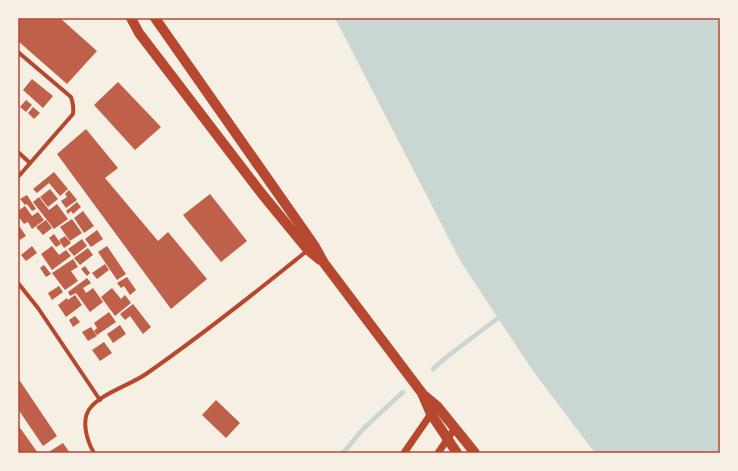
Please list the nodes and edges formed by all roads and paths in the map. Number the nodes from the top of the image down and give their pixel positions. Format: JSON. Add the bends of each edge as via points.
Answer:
{"nodes":[{"id":1,"x":131,"y":18,"type":"edge"},
{"id":2,"x":155,"y":18,"type":"edge"},
{"id":3,"x":18,"y":52,"type":"edge"},
{"id":4,"x":18,"y":152,"type":"edge"},
{"id":5,"x":30,"y":162,"type":"junction"},
{"id":6,"x":18,"y":177,"type":"edge"},
{"id":7,"x":311,"y":247,"type":"junction"},
{"id":8,"x":18,"y":283,"type":"edge"},
{"id":9,"x":100,"y":400,"type":"junction"},
{"id":10,"x":434,"y":410,"type":"junction"},
{"id":11,"x":455,"y":428,"type":"junction"},
{"id":12,"x":447,"y":438,"type":"junction"},
{"id":13,"x":94,"y":453,"type":"edge"},
{"id":14,"x":404,"y":453,"type":"edge"},
{"id":15,"x":438,"y":453,"type":"edge"},
{"id":16,"x":457,"y":453,"type":"edge"},
{"id":17,"x":475,"y":453,"type":"edge"}],
"edges":[{"from":1,"to":7,"type":"main road","via":[[139,33],[257,187]]},
{"from":2,"to":7,"type":"main road"},
{"from":3,"to":5,"type":"street","via":[[71,97],[74,104],[73,114]]},
{"from":4,"to":5,"type":"street"},
{"from":5,"to":6,"type":"street"},
{"from":7,"to":9,"type":"street","via":[[144,376]]},
{"from":7,"to":10,"type":"main road"},
{"from":8,"to":9,"type":"street","via":[[38,308]]},
{"from":9,"to":13,"type":"street","via":[[90,408],[86,418],[86,432]]},
{"from":10,"to":11,"type":"main road"},
{"from":10,"to":12,"type":"main road"},
{"from":10,"to":14,"type":"street"},
{"from":11,"to":12,"type":"street"},
{"from":11,"to":17,"type":"main road"},
{"from":12,"to":15,"type":"street"},
{"from":12,"to":16,"type":"main road"}]}
